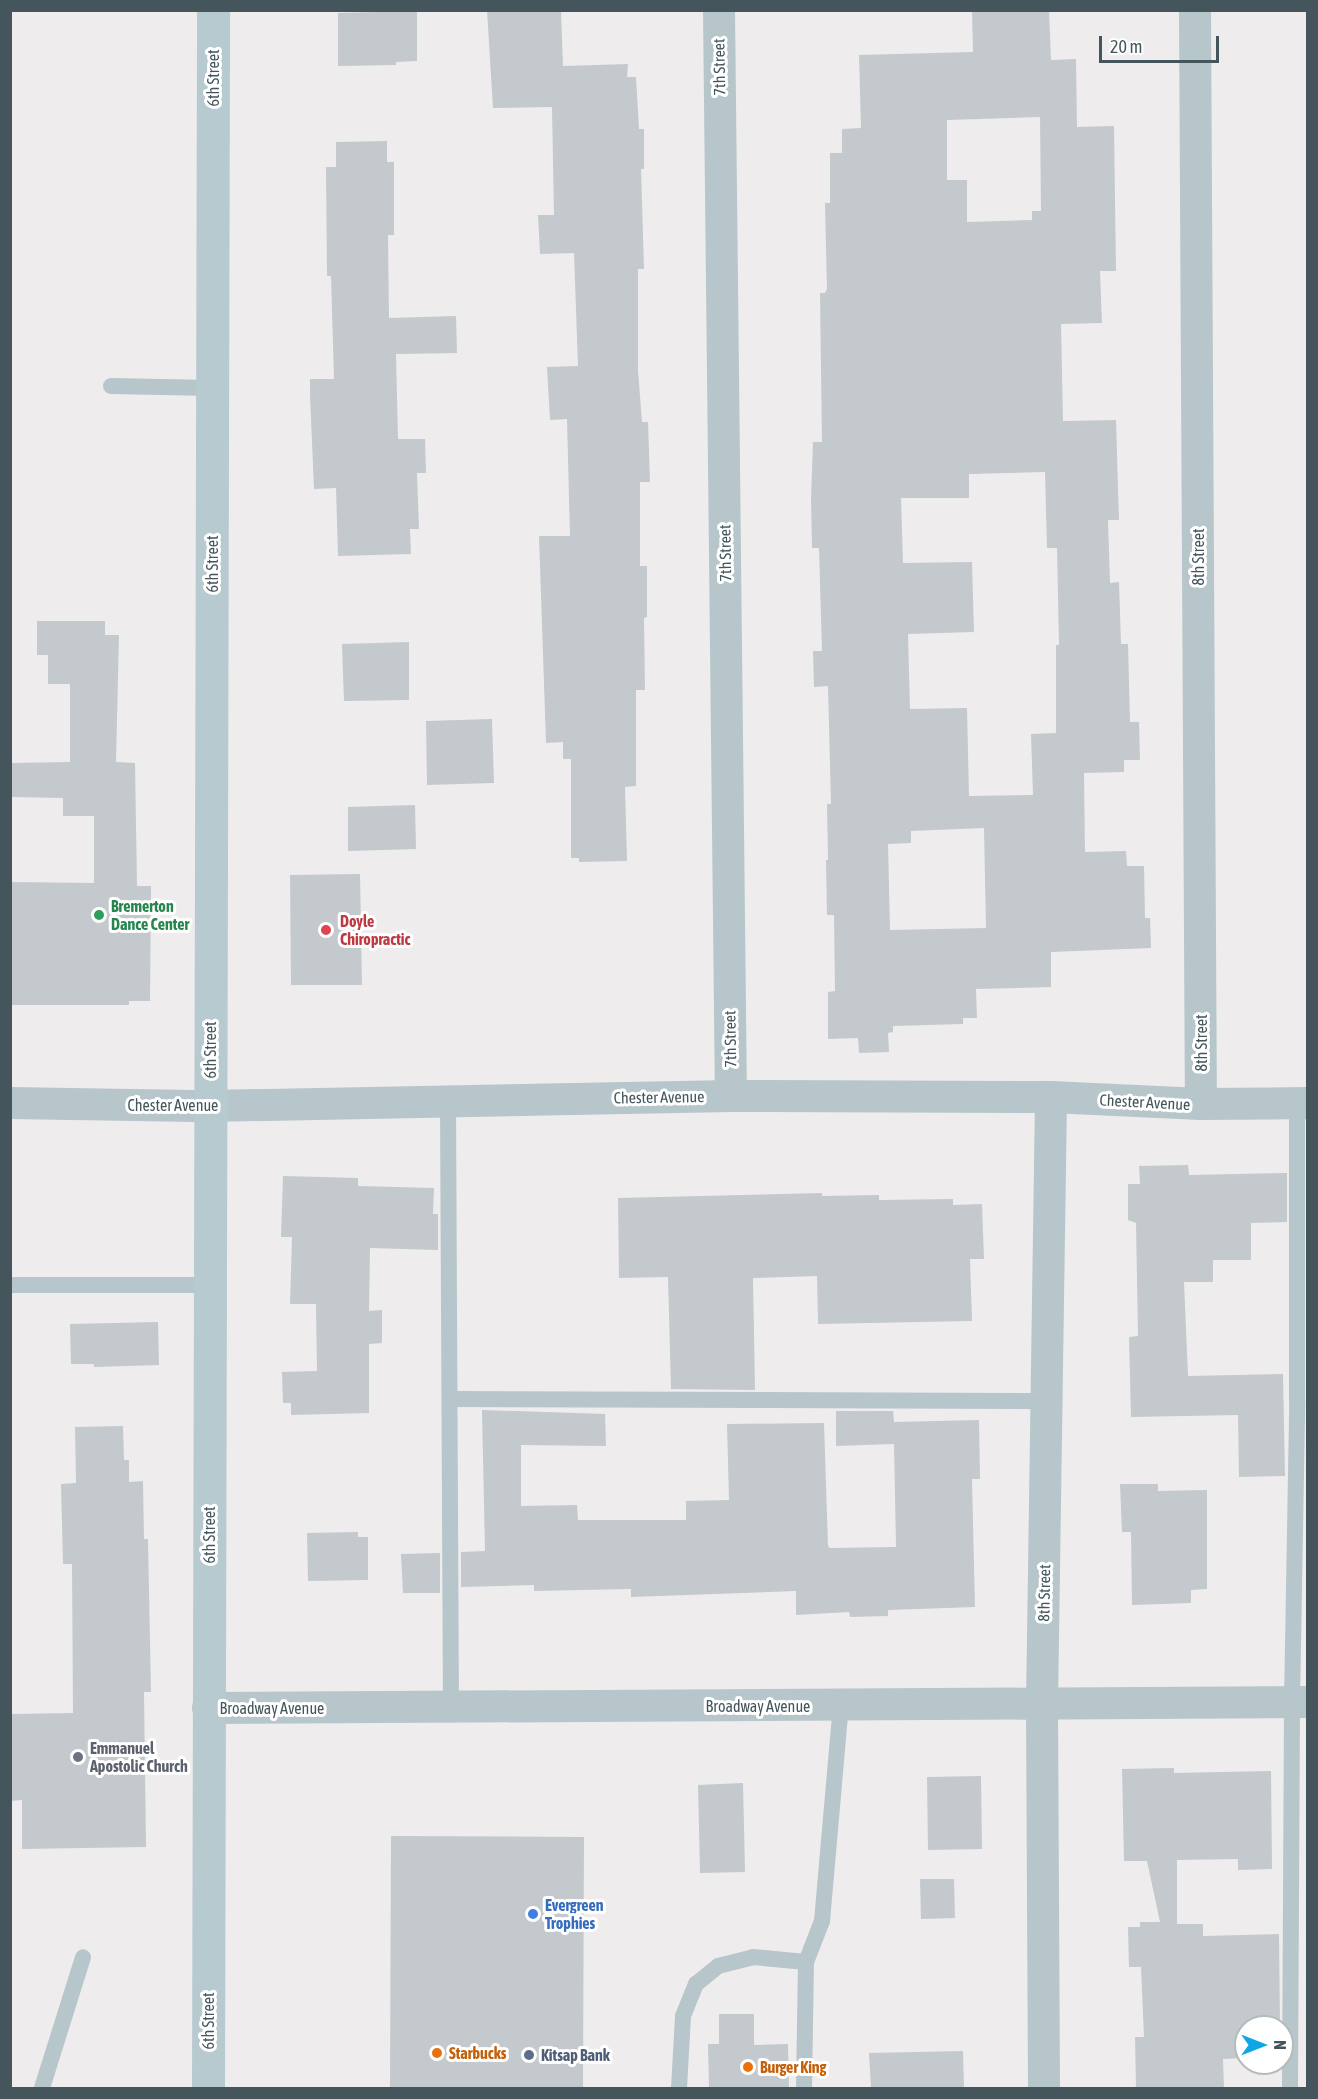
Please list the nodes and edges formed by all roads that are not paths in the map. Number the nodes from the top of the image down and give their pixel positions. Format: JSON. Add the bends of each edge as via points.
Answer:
{"nodes":[{"id":1,"x":213,"y":10,"type":"edge"},
{"id":2,"x":719,"y":10,"type":"edge"},
{"id":3,"x":1195,"y":10,"type":"edge"},
{"id":4,"x":111,"y":386,"type":"dead end"},
{"id":5,"x":212,"y":388,"type":"junction"},
{"id":6,"x":731,"y":1096,"type":"junction"},
{"id":7,"x":1051,"y":1097,"type":"junction"},
{"id":8,"x":448,"y":1101,"type":"junction"},
{"id":9,"x":10,"y":1103,"type":"edge"},
{"id":10,"x":1302,"y":1103,"type":"edge"},
{"id":11,"x":1201,"y":1104,"type":"junction"},
{"id":12,"x":210,"y":1106,"type":"junction"},
{"id":13,"x":10,"y":1285,"type":"edge"},
{"id":14,"x":210,"y":1285,"type":"junction"},
{"id":15,"x":450,"y":1399,"type":"junction"},
{"id":16,"x":1047,"y":1401,"type":"junction"},
{"id":17,"x":1302,"y":1402,"type":"edge"},
{"id":18,"x":1300,"y":1702,"type":"edge"},
{"id":19,"x":841,"y":1705,"type":"junction"},
{"id":20,"x":1042,"y":1705,"type":"junction"},
{"id":21,"x":451,"y":1707,"type":"junction"},
{"id":22,"x":208,"y":1708,"type":"junction"},
{"id":23,"x":83,"y":1957,"type":"dead end"},
{"id":24,"x":806,"y":1962,"type":"junction"},
{"id":25,"x":1290,"y":2014,"type":"junction"},
{"id":26,"x":1308,"y":2014,"type":"edge"},
{"id":27,"x":42,"y":2088,"type":"edge"},
{"id":28,"x":208,"y":2088,"type":"edge"},
{"id":29,"x":679,"y":2088,"type":"edge"},
{"id":30,"x":804,"y":2088,"type":"edge"},
{"id":31,"x":1044,"y":2088,"type":"edge"},
{"id":32,"x":1290,"y":2088,"type":"edge"}],
"edges":[{"from":1,"to":5,"type":"main road","name":"6th Street"},
{"from":2,"to":6,"type":"street","name":"7th Street"},
{"from":3,"to":11,"type":"street","name":"8th Street"},
{"from":4,"to":5,"type":"lane"},
{"from":5,"to":12,"type":"main road","name":"6th Street"},
{"from":6,"to":7,"type":"street","name":"Chester Avenue"},
{"from":6,"to":8,"type":"street","name":"Chester Avenue"},
{"from":7,"to":11,"type":"street","name":"Chester Avenue"},
{"from":7,"to":16,"type":"street","name":"8th Street"},
{"from":8,"to":12,"type":"street","name":"Chester Avenue"},
{"from":8,"to":15,"type":"lane"},
{"from":9,"to":12,"type":"street","name":"Chester Avenue"},
{"from":10,"to":11,"type":"street","name":"Chester Avenue"},
{"from":10,"to":17,"type":"lane"},
{"from":12,"to":14,"type":"main road","name":"6th Street"},
{"from":13,"to":14,"type":"lane"},
{"from":14,"to":22,"type":"main road","name":"6th Street"},
{"from":15,"to":16,"type":"lane"},
{"from":15,"to":21,"type":"lane"},
{"from":16,"to":20,"type":"street","name":"8th Street"},
{"from":17,"to":18,"type":"lane"},
{"from":18,"to":20,"type":"street","name":"Broadway Avenue"},
{"from":18,"to":25,"type":"lane"},
{"from":19,"to":20,"type":"street","name":"Broadway Avenue"},
{"from":19,"to":21,"type":"street","name":"Broadway Avenue"},
{"from":19,"to":24,"type":"lane","via":[[822,1921]]},
{"from":20,"to":31,"type":"street","name":"8th Street"},
{"from":21,"to":22,"type":"street","name":"Broadway Avenue"},
{"from":22,"to":28,"type":"main road","name":"6th Street"},
{"from":23,"to":27,"type":"lane"},
{"from":24,"to":29,"type":"lane","via":[[753,1957],[718,1966],[696,1984],[683,2016]]},
{"from":24,"to":30,"type":"lane"},
{"from":25,"to":26,"type":"lane"},
{"from":25,"to":32,"type":"lane"}]}
